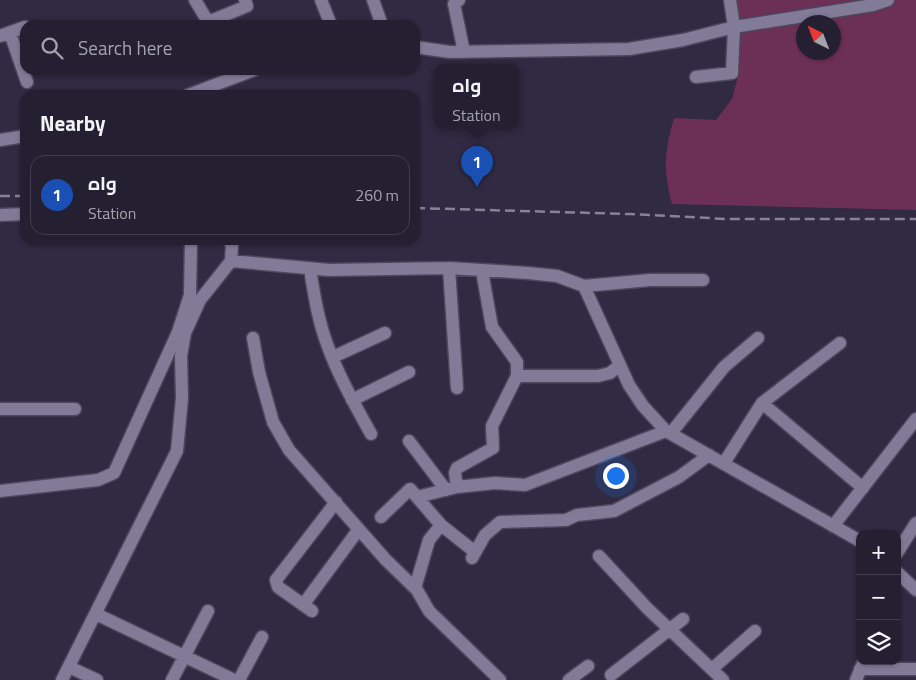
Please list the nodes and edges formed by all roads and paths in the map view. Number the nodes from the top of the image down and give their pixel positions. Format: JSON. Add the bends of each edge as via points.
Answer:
{"nodes":[{"id":1,"x":195,"y":0,"type":"edge"},
{"id":2,"x":245,"y":0,"type":"edge"},
{"id":3,"x":322,"y":0,"type":"edge"},
{"id":4,"x":373,"y":0,"type":"edge"},
{"id":5,"x":459,"y":0,"type":"edge"},
{"id":6,"x":730,"y":0,"type":"edge"},
{"id":7,"x":888,"y":0,"type":"edge"},
{"id":8,"x":207,"y":20,"type":"edge"},
{"id":9,"x":217,"y":20,"type":"edge"},
{"id":10,"x":329,"y":20,"type":"edge"},
{"id":11,"x":380,"y":20,"type":"edge"},
{"id":12,"x":734,"y":27,"type":"junction"},
{"id":13,"x":20,"y":29,"type":"edge"},
{"id":14,"x":5,"y":34,"type":"edge"},
{"id":15,"x":420,"y":48,"type":"edge"},
{"id":16,"x":20,"y":50,"type":"edge"},
{"id":17,"x":464,"y":52,"type":"junction"},
{"id":18,"x":25,"y":75,"type":"edge"},
{"id":19,"x":233,"y":75,"type":"edge"},
{"id":20,"x":696,"y":77,"type":"dead end"},
{"id":21,"x":26,"y":82,"type":"dead end"},
{"id":22,"x":199,"y":90,"type":"edge"},
{"id":23,"x":20,"y":137,"type":"edge"},
{"id":24,"x":0,"y":140,"type":"edge"},
{"id":25,"x":20,"y":214,"type":"edge"},
{"id":26,"x":0,"y":215,"type":"edge"},
{"id":27,"x":191,"y":245,"type":"edge"},
{"id":28,"x":232,"y":245,"type":"edge"},
{"id":29,"x":231,"y":261,"type":"junction"},
{"id":30,"x":449,"y":268,"type":"junction"},
{"id":31,"x":310,"y":269,"type":"junction"},
{"id":32,"x":482,"y":271,"type":"junction"},
{"id":33,"x":703,"y":280,"type":"dead end"},
{"id":34,"x":584,"y":286,"type":"junction"},
{"id":35,"x":385,"y":333,"type":"dead end"},
{"id":36,"x":252,"y":338,"type":"dead end"},
{"id":37,"x":758,"y":338,"type":"dead end"},
{"id":38,"x":840,"y":343,"type":"dead end"},
{"id":39,"x":333,"y":357,"type":"junction"},
{"id":40,"x":620,"y":365,"type":"junction"},
{"id":41,"x":409,"y":372,"type":"dead end"},
{"id":42,"x":517,"y":376,"type":"junction"},
{"id":43,"x":457,"y":388,"type":"dead end"},
{"id":44,"x":352,"y":400,"type":"junction"},
{"id":45,"x":762,"y":403,"type":"junction"},
{"id":46,"x":0,"y":409,"type":"edge"},
{"id":47,"x":75,"y":409,"type":"dead end"},
{"id":48,"x":916,"y":419,"type":"edge"},
{"id":49,"x":668,"y":432,"type":"junction"},
{"id":50,"x":371,"y":434,"type":"dead end"},
{"id":51,"x":409,"y":441,"type":"dead end"},
{"id":52,"x":709,"y":455,"type":"junction"},
{"id":53,"x":724,"y":464,"type":"junction"},
{"id":54,"x":452,"y":488,"type":"junction"},
{"id":55,"x":863,"y":488,"type":"junction"},
{"id":56,"x":0,"y":491,"type":"edge"},
{"id":57,"x":418,"y":497,"type":"junction"},
{"id":58,"x":336,"y":502,"type":"junction"},
{"id":59,"x":381,"y":517,"type":"dead end"},
{"id":60,"x":441,"y":525,"type":"junction"},
{"id":61,"x":833,"y":526,"type":"junction"},
{"id":62,"x":359,"y":529,"type":"junction"},
{"id":63,"x":914,"y":530,"type":"edge"},
{"id":64,"x":856,"y":539,"type":"edge"},
{"id":65,"x":901,"y":547,"type":"edge"},
{"id":66,"x":599,"y":556,"type":"dead end"},
{"id":67,"x":900,"y":575,"type":"edge"},
{"id":68,"x":415,"y":588,"type":"junction"},
{"id":69,"x":916,"y":590,"type":"edge"},
{"id":70,"x":208,"y":611,"type":"dead end"},
{"id":71,"x":96,"y":614,"type":"junction"},
{"id":72,"x":683,"y":620,"type":"dead end"},
{"id":73,"x":670,"y":631,"type":"junction"},
{"id":74,"x":755,"y":631,"type":"dead end"},
{"id":75,"x":262,"y":637,"type":"dead end"},
{"id":76,"x":184,"y":655,"type":"junction"},
{"id":77,"x":588,"y":666,"type":"dead end"},
{"id":78,"x":69,"y":667,"type":"junction"},
{"id":79,"x":712,"y":669,"type":"junction"},
{"id":80,"x":860,"y":670,"type":"edge"},
{"id":81,"x":914,"y":673,"type":"edge"},
{"id":82,"x":611,"y":675,"type":"dead end"},
{"id":83,"x":62,"y":680,"type":"edge"},
{"id":84,"x":97,"y":680,"type":"edge"},
{"id":85,"x":172,"y":680,"type":"edge"},
{"id":86,"x":234,"y":680,"type":"edge"},
{"id":87,"x":239,"y":680,"type":"edge"},
{"id":88,"x":500,"y":680,"type":"edge"},
{"id":89,"x":568,"y":680,"type":"edge"},
{"id":90,"x":723,"y":680,"type":"edge"}],
"edges":[{"from":1,"to":8,"type":"street"},
{"from":2,"to":9,"type":"street","via":[[247,6]]},
{"from":3,"to":10,"type":"street"},
{"from":4,"to":11,"type":"street"},
{"from":5,"to":17,"type":"street","via":[[454,4]]},
{"from":6,"to":12,"type":"street"},
{"from":7,"to":12,"type":"street"},
{"from":12,"to":17,"type":"street","via":[[629,49]]},
{"from":12,"to":20,"type":"street","via":[[732,74]]},
{"from":13,"to":14,"type":"street"},
{"from":14,"to":16,"type":"street"},
{"from":15,"to":17,"type":"street"},
{"from":18,"to":21,"type":"street"},
{"from":19,"to":22,"type":"street"},
{"from":23,"to":24,"type":"street"},
{"from":25,"to":26,"type":"street"},
{"from":27,"to":56,"type":"street","via":[[190,295],[178,332],[114,472],[98,480]]},
{"from":28,"to":29,"type":"street"},
{"from":29,"to":31,"type":"street"},
{"from":29,"to":71,"type":"street","via":[[200,300],[185,333],[177,451]]},
{"from":30,"to":31,"type":"street"},
{"from":30,"to":32,"type":"street"},
{"from":30,"to":43,"type":"street"},
{"from":31,"to":39,"type":"street","via":[[319,319]]},
{"from":32,"to":34,"type":"street","via":[[557,276]]},
{"from":32,"to":42,"type":"street","via":[[492,327],[517,362]]},
{"from":33,"to":34,"type":"street","via":[[650,280]]},
{"from":34,"to":40,"type":"street"},
{"from":35,"to":39,"type":"street"},
{"from":36,"to":58,"type":"street","via":[[273,422],[280,437]]},
{"from":37,"to":49,"type":"street","via":[[724,367]]},
{"from":38,"to":45,"type":"street"},
{"from":39,"to":44,"type":"street"},
{"from":40,"to":42,"type":"street","via":[[610,373],[598,376]]},
{"from":40,"to":49,"type":"street","via":[[643,406]]},
{"from":41,"to":44,"type":"street"},
{"from":42,"to":54,"type":"street","via":[[494,420],[493,448],[457,468]]},
{"from":44,"to":50,"type":"street"},
{"from":45,"to":53,"type":"street"},
{"from":45,"to":55,"type":"street"},
{"from":46,"to":47,"type":"street"},
{"from":48,"to":55,"type":"street"},
{"from":49,"to":52,"type":"street"},
{"from":49,"to":54,"type":"street","via":[[525,485],[495,483]]},
{"from":51,"to":54,"type":"street"},
{"from":52,"to":53,"type":"street"},
{"from":52,"to":60,"type":"street","via":[[679,477],[614,511],[577,515],[566,520],[500,522],[484,535],[473,555]]},
{"from":53,"to":61,"type":"street"},
{"from":54,"to":57,"type":"street"},
{"from":55,"to":61,"type":"street"},
{"from":57,"to":59,"type":"street","via":[[407,490]]},
{"from":57,"to":60,"type":"street"},
{"from":58,"to":62,"type":"street"},
{"from":58,"to":62,"type":"street","via":[[276,580],[278,588],[308,608]]},
{"from":60,"to":68,"type":"street","via":[[429,540]]},
{"from":61,"to":64,"type":"street"},
{"from":62,"to":68,"type":"street"},
{"from":63,"to":65,"type":"street"},
{"from":66,"to":73,"type":"street"},
{"from":67,"to":69,"type":"street"},
{"from":68,"to":88,"type":"street","via":[[429,611]]},
{"from":70,"to":76,"type":"street"},
{"from":71,"to":76,"type":"street"},
{"from":71,"to":78,"type":"street"},
{"from":72,"to":73,"type":"street"},
{"from":73,"to":79,"type":"street"},
{"from":73,"to":82,"type":"street"},
{"from":74,"to":79,"type":"street"},
{"from":75,"to":87,"type":"street"},
{"from":76,"to":85,"type":"street"},
{"from":76,"to":86,"type":"street"},
{"from":77,"to":89,"type":"street"},
{"from":78,"to":83,"type":"street"},
{"from":78,"to":84,"type":"street"},
{"from":79,"to":90,"type":"street"},
{"from":80,"to":81,"type":"street"}]}
